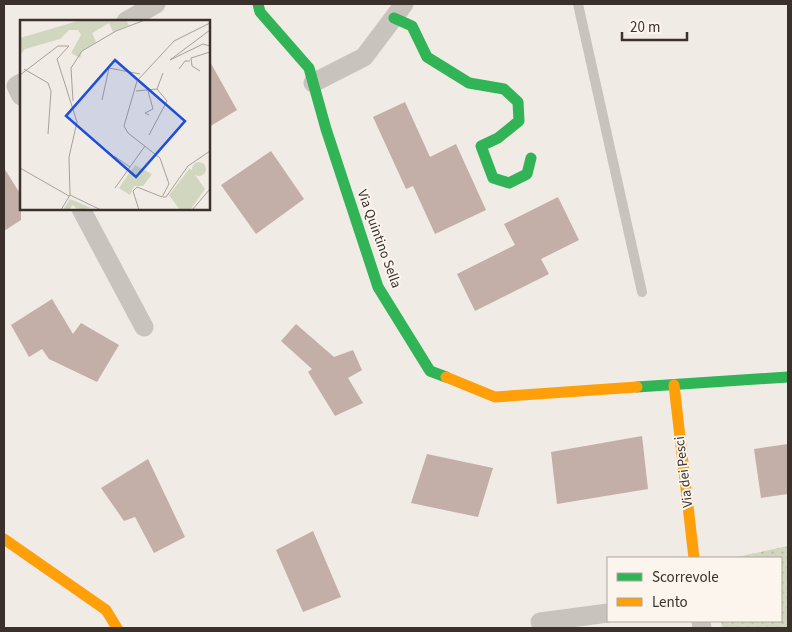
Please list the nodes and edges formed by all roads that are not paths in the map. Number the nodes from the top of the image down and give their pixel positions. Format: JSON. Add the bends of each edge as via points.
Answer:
{"nodes":[{"id":1,"x":156,"y":4,"type":"edge"},
{"id":2,"x":258,"y":4,"type":"edge"},
{"id":3,"x":578,"y":4,"type":"edge"},
{"id":4,"x":399,"y":11,"type":"edge"},
{"id":5,"x":128,"y":20,"type":"edge"},
{"id":6,"x":313,"y":83,"type":"junction"},
{"id":7,"x":531,"y":158,"type":"dead end"},
{"id":8,"x":82,"y":210,"type":"edge"},
{"id":9,"x":642,"y":292,"type":"dead end"},
{"id":10,"x":144,"y":327,"type":"dead end"},
{"id":11,"x":788,"y":377,"type":"edge"},
{"id":12,"x":674,"y":385,"type":"junction"},
{"id":13,"x":4,"y":532,"type":"edge"},
{"id":14,"x":4,"y":539,"type":"edge"},
{"id":15,"x":28,"y":555,"type":"junction"},
{"id":16,"x":694,"y":557,"type":"edge"},
{"id":17,"x":607,"y":613,"type":"edge"},
{"id":18,"x":540,"y":622,"type":"dead end"},
{"id":19,"x":118,"y":628,"type":"edge"}],
"edges":[{"from":1,"to":5,"type":"street"},
{"from":2,"to":6,"type":"street","name":"Via Quintino Sella","via":[[260,12],[309,68]]},
{"from":3,"to":9,"type":"lane"},
{"from":4,"to":6,"type":"street","via":[[364,58]]},
{"from":4,"to":7,"type":"street","via":[[412,26],[427,57],[469,83],[504,89],[518,102],[519,121],[498,138],[481,146],[493,178],[509,183],[527,174]]},
{"from":6,"to":12,"type":"street","name":"Via Quintino Sella","via":[[378,287],[430,371],[495,397]]},
{"from":8,"to":10,"type":"street"},
{"from":11,"to":12,"type":"street","name":"Via Quintino Sella"},
{"from":12,"to":16,"type":"street","name":"Via dei Pesci"},
{"from":13,"to":15,"type":"street"},
{"from":14,"to":15,"type":"street"},
{"from":15,"to":19,"type":"street","via":[[106,610]]},
{"from":17,"to":18,"type":"street"}]}
